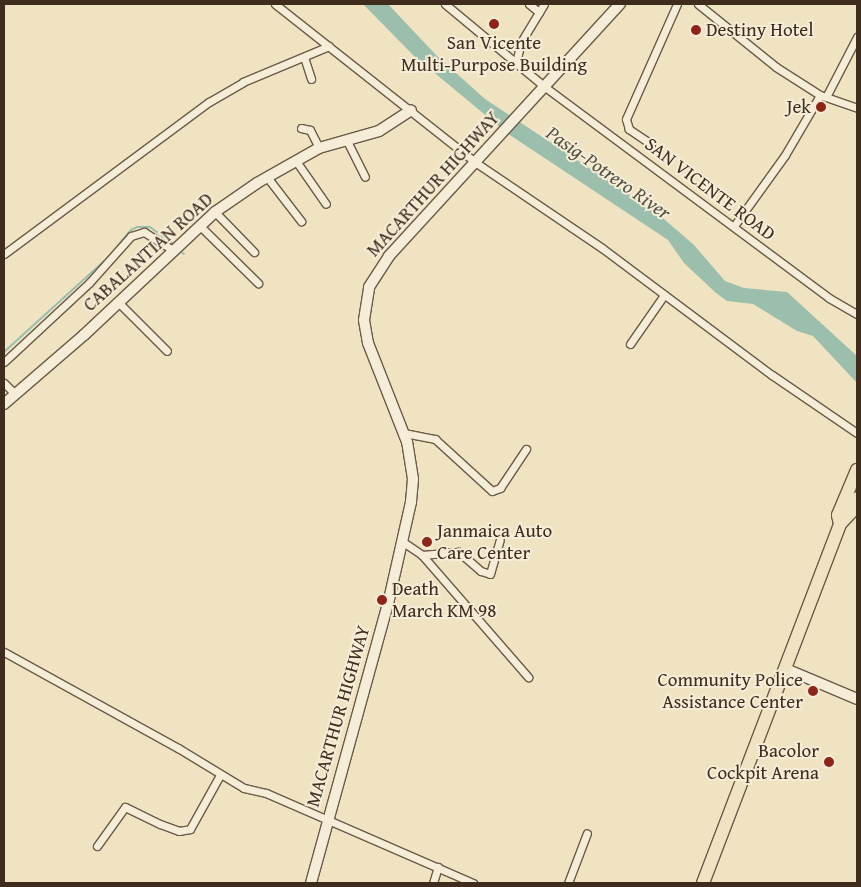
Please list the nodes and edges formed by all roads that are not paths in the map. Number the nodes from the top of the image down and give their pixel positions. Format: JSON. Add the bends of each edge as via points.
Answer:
{"nodes":[{"id":1,"x":275,"y":4,"type":"edge"},
{"id":2,"x":445,"y":4,"type":"edge"},
{"id":3,"x":529,"y":4,"type":"edge"},
{"id":4,"x":544,"y":4,"type":"edge"},
{"id":5,"x":620,"y":4,"type":"edge"},
{"id":6,"x":677,"y":4,"type":"edge"},
{"id":7,"x":698,"y":4,"type":"edge"},
{"id":8,"x":539,"y":12,"type":"junction"},
{"id":9,"x":857,"y":37,"type":"edge"},
{"id":10,"x":330,"y":46,"type":"junction"},
{"id":11,"x":304,"y":57,"type":"junction"},
{"id":12,"x":516,"y":63,"type":"junction"},
{"id":13,"x":311,"y":79,"type":"dead end"},
{"id":14,"x":544,"y":88,"type":"junction"},
{"id":15,"x":823,"y":96,"type":"junction"},
{"id":16,"x":857,"y":108,"type":"edge"},
{"id":17,"x":411,"y":110,"type":"junction"},
{"id":18,"x":301,"y":128,"type":"dead end"},
{"id":19,"x":346,"y":139,"type":"junction"},
{"id":20,"x":651,"y":144,"type":"dead end"},
{"id":21,"x":319,"y":148,"type":"junction"},
{"id":22,"x":296,"y":161,"type":"junction"},
{"id":23,"x":477,"y":161,"type":"junction"},
{"id":24,"x":267,"y":177,"type":"junction"},
{"id":25,"x":365,"y":177,"type":"dead end"},
{"id":26,"x":326,"y":204,"type":"dead end"},
{"id":27,"x":215,"y":212,"type":"junction"},
{"id":28,"x":300,"y":221,"type":"dead end"},
{"id":29,"x":199,"y":225,"type":"junction"},
{"id":30,"x":734,"y":226,"type":"junction"},
{"id":31,"x":5,"y":250,"type":"edge"},
{"id":32,"x":173,"y":250,"type":"junction"},
{"id":33,"x":254,"y":252,"type":"dead end"},
{"id":34,"x":258,"y":284,"type":"dead end"},
{"id":35,"x":664,"y":295,"type":"junction"},
{"id":36,"x":118,"y":302,"type":"junction"},
{"id":37,"x":857,"y":314,"type":"edge"},
{"id":38,"x":630,"y":344,"type":"dead end"},
{"id":39,"x":167,"y":351,"type":"dead end"},
{"id":40,"x":4,"y":362,"type":"edge"},
{"id":41,"x":4,"y":383,"type":"edge"},
{"id":42,"x":15,"y":394,"type":"junction"},
{"id":43,"x":4,"y":404,"type":"edge"},
{"id":44,"x":404,"y":433,"type":"junction"},
{"id":45,"x":857,"y":433,"type":"edge"},
{"id":46,"x":526,"y":449,"type":"dead end"},
{"id":47,"x":857,"y":470,"type":"edge"},
{"id":48,"x":857,"y":498,"type":"edge"},
{"id":49,"x":840,"y":524,"type":"junction"},
{"id":50,"x":500,"y":540,"type":"dead end"},
{"id":51,"x":403,"y":542,"type":"junction"},
{"id":52,"x":422,"y":555,"type":"junction"},
{"id":53,"x":4,"y":652,"type":"edge"},
{"id":54,"x":786,"y":668,"type":"junction"},
{"id":55,"x":528,"y":677,"type":"dead end"},
{"id":56,"x":857,"y":699,"type":"edge"},
{"id":57,"x":220,"y":775,"type":"junction"},
{"id":58,"x":326,"y":822,"type":"junction"},
{"id":59,"x":587,"y":833,"type":"dead end"},
{"id":60,"x":97,"y":846,"type":"dead end"},
{"id":61,"x":438,"y":867,"type":"junction"},
{"id":62,"x":311,"y":883,"type":"edge"},
{"id":63,"x":433,"y":883,"type":"edge"},
{"id":64,"x":473,"y":883,"type":"edge"},
{"id":65,"x":568,"y":883,"type":"edge"},
{"id":66,"x":703,"y":883,"type":"edge"}],
"edges":[{"from":1,"to":10,"type":"street"},
{"from":2,"to":12,"type":"street","name":"SAN VICENTE ROAD"},
{"from":3,"to":8,"type":"street"},
{"from":4,"to":8,"type":"street"},
{"from":5,"to":14,"type":"main road","name":"MACARTHUR HIGHWAY"},
{"from":6,"to":20,"type":"street","via":[[626,119],[629,129]]},
{"from":7,"to":15,"type":"street","via":[[776,66]]},
{"from":8,"to":12,"type":"street","via":[[521,42]]},
{"from":9,"to":15,"type":"street"},
{"from":10,"to":11,"type":"street"},
{"from":10,"to":17,"type":"street"},
{"from":11,"to":13,"type":"street"},
{"from":11,"to":31,"type":"street","via":[[243,82],[209,102]]},
{"from":12,"to":14,"type":"street","name":"SAN VICENTE ROAD"},
{"from":14,"to":23,"type":"main road","name":"MACARTHUR HIGHWAY"},
{"from":14,"to":30,"type":"street","name":"SAN VICENTE ROAD"},
{"from":15,"to":16,"type":"street"},
{"from":15,"to":30,"type":"street"},
{"from":17,"to":19,"type":"main road","name":"CABALANTIAN ROAD","via":[[379,131]]},
{"from":17,"to":23,"type":"street"},
{"from":18,"to":21,"type":"street","via":[[310,130]]},
{"from":19,"to":21,"type":"main road","name":"CABALANTIAN ROAD"},
{"from":19,"to":25,"type":"street"},
{"from":21,"to":22,"type":"main road","name":"CABALANTIAN ROAD"},
{"from":22,"to":24,"type":"main road","name":"CABALANTIAN ROAD"},
{"from":22,"to":26,"type":"street"},
{"from":23,"to":35,"type":"street"},
{"from":23,"to":44,"type":"main road","name":"MACARTHUR HIGHWAY","via":[[389,256],[369,287],[364,320],[368,343]]},
{"from":24,"to":27,"type":"main road","name":"CABALANTIAN ROAD"},
{"from":24,"to":28,"type":"street"},
{"from":27,"to":29,"type":"main road","name":"CABALANTIAN ROAD"},
{"from":27,"to":33,"type":"street"},
{"from":29,"to":32,"type":"main road","name":"CABALANTIAN ROAD"},
{"from":29,"to":34,"type":"street"},
{"from":30,"to":37,"type":"street","name":"SAN VICENTE ROAD","via":[[829,298]]},
{"from":32,"to":36,"type":"main road","name":"CABALANTIAN ROAD"},
{"from":32,"to":40,"type":"street","via":[[144,232],[130,236],[88,283]]},
{"from":35,"to":38,"type":"street"},
{"from":35,"to":45,"type":"street"},
{"from":36,"to":39,"type":"street"},
{"from":36,"to":42,"type":"main road","name":"CABALANTIAN ROAD"},
{"from":41,"to":42,"type":"street"},
{"from":42,"to":43,"type":"main road","name":"CABALANTIAN ROAD"},
{"from":44,"to":46,"type":"street","via":[[435,439],[492,491],[506,482]]},
{"from":44,"to":51,"type":"main road","name":"MACARTHUR HIGHWAY","via":[[413,479]]},
{"from":47,"to":49,"type":"highway","via":[[838,515]]},
{"from":48,"to":49,"type":"highway","via":[[851,512]]},
{"from":49,"to":54,"type":"highway"},
{"from":50,"to":52,"type":"street","via":[[490,574],[481,571],[459,552]]},
{"from":51,"to":52,"type":"street"},
{"from":51,"to":58,"type":"main road","name":"MACARTHUR HIGHWAY"},
{"from":52,"to":55,"type":"street"},
{"from":53,"to":57,"type":"street","via":[[178,748]]},
{"from":54,"to":56,"type":"main road"},
{"from":54,"to":66,"type":"highway"},
{"from":57,"to":58,"type":"street"},
{"from":57,"to":60,"type":"street","via":[[190,829],[178,831],[169,828],[125,807]]},
{"from":58,"to":61,"type":"street"},
{"from":58,"to":62,"type":"main road","name":"MACARTHUR HIGHWAY"},
{"from":59,"to":65,"type":"street"},
{"from":61,"to":63,"type":"street"},
{"from":61,"to":64,"type":"street"}]}
